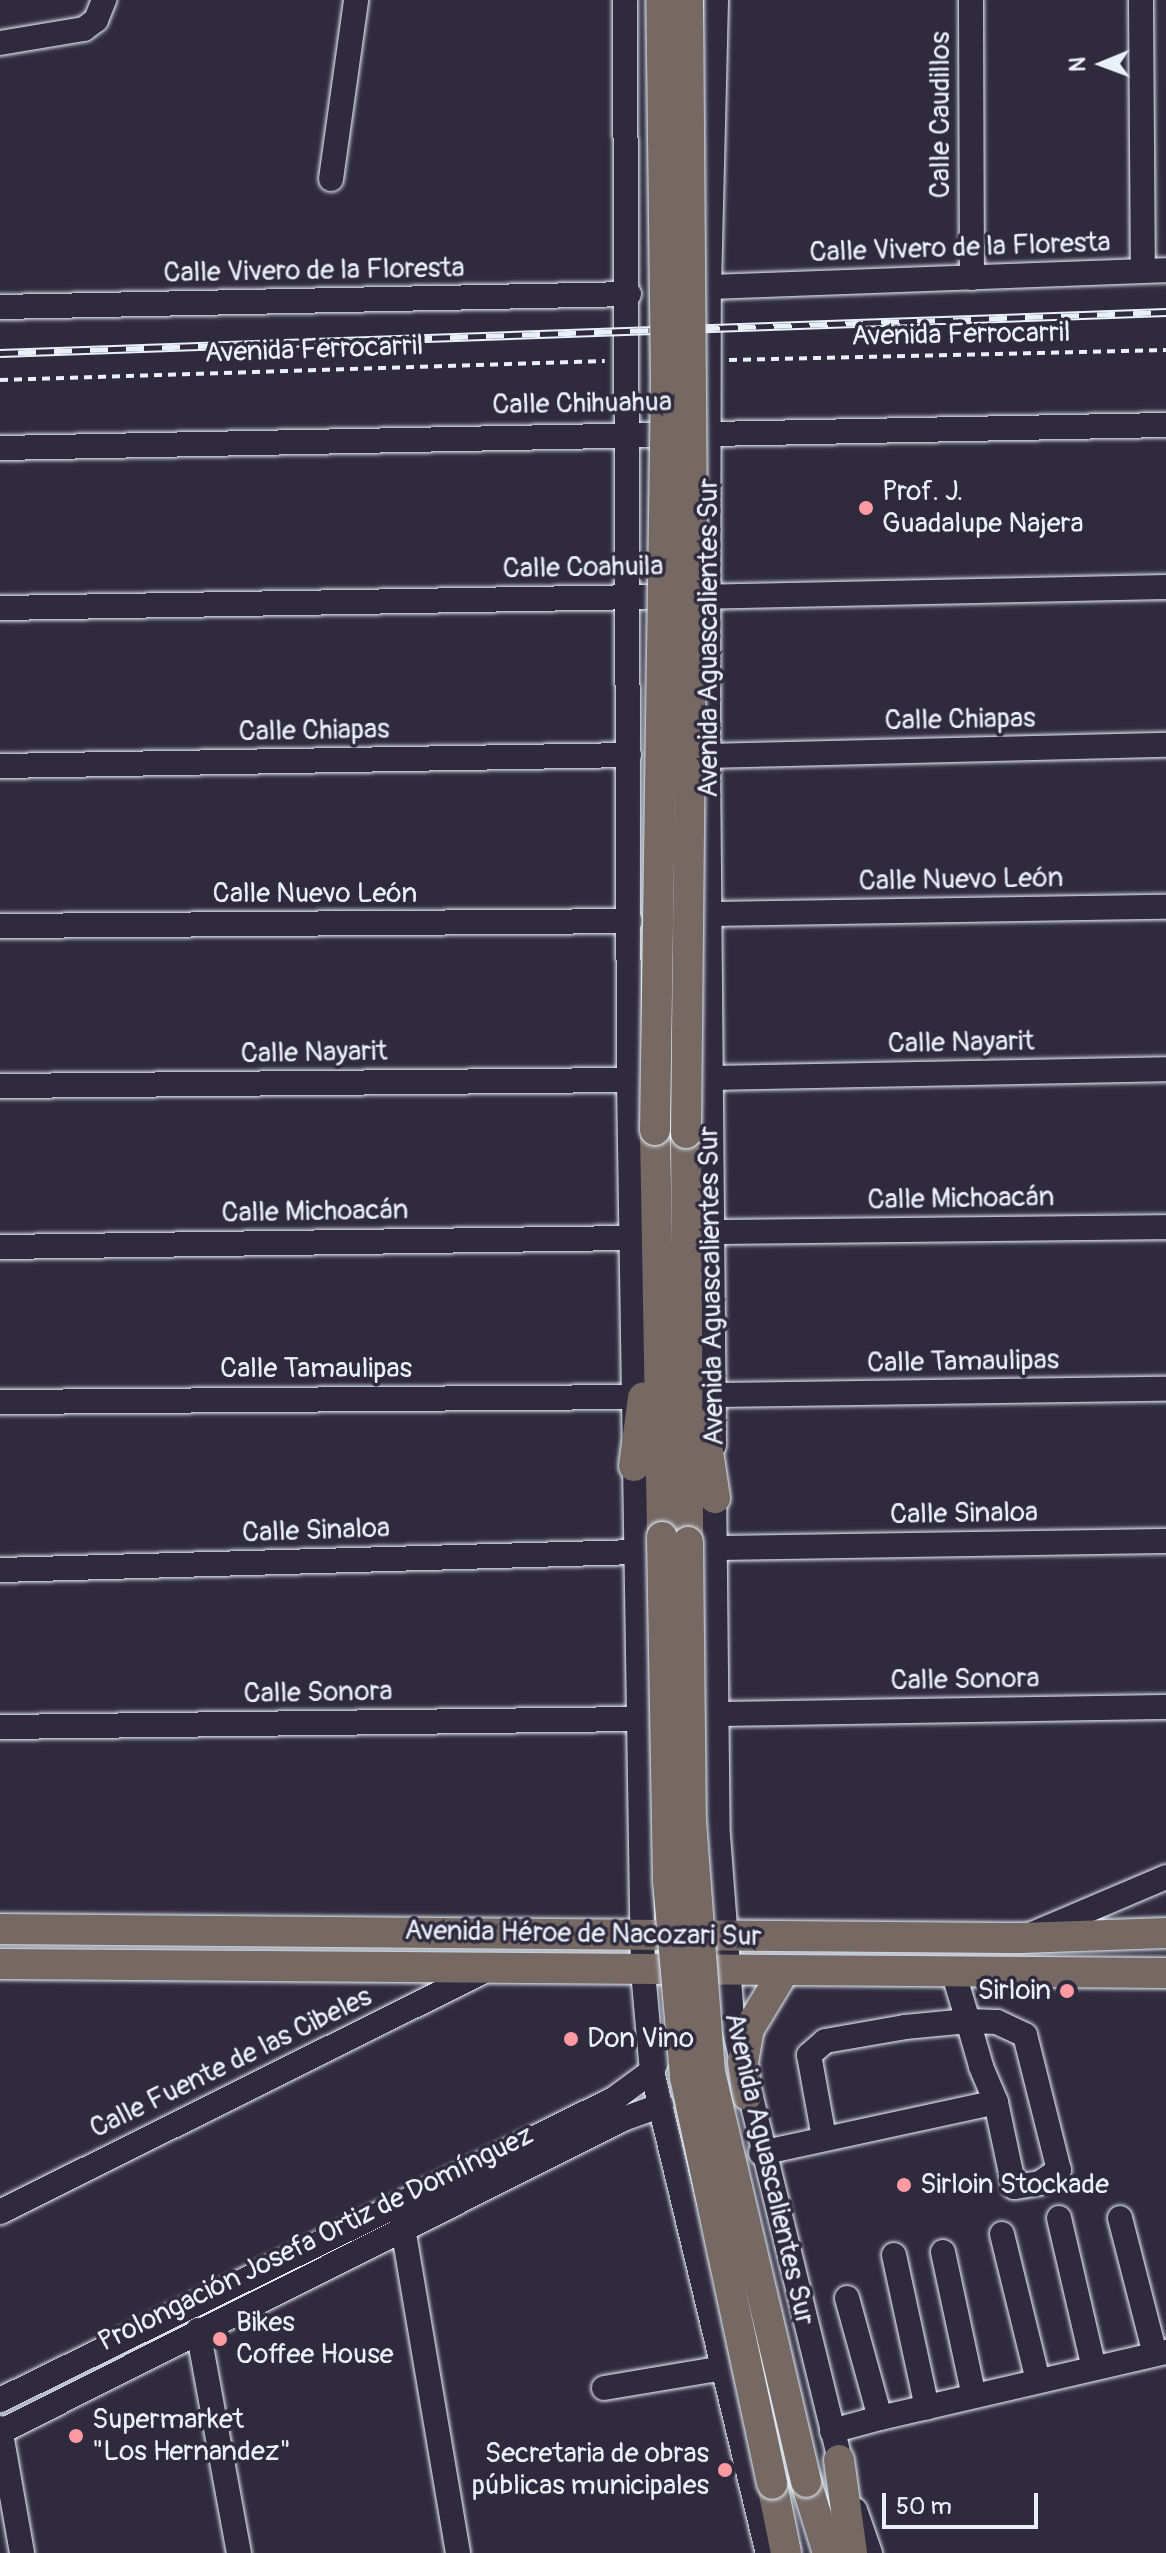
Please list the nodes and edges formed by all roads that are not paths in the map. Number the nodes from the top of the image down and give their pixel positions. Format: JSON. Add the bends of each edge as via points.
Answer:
{"nodes":[{"id":1,"x":356,"y":0,"type":"edge"},
{"id":2,"x":625,"y":0,"type":"edge"},
{"id":3,"x":661,"y":0,"type":"edge"},
{"id":4,"x":688,"y":0,"type":"edge"},
{"id":5,"x":716,"y":0,"type":"edge"},
{"id":6,"x":971,"y":0,"type":"edge"},
{"id":7,"x":1141,"y":0,"type":"edge"},
{"id":8,"x":100,"y":10,"type":"edge"},
{"id":9,"x":0,"y":43,"type":"edge"},
{"id":10,"x":713,"y":144,"type":"junction"},
{"id":11,"x":627,"y":145,"type":"junction"},
{"id":12,"x":331,"y":179,"type":"dead end"},
{"id":13,"x":1154,"y":271,"type":"edge"},
{"id":14,"x":972,"y":278,"type":"junction"},
{"id":15,"x":709,"y":287,"type":"junction"},
{"id":16,"x":629,"y":294,"type":"junction"},
{"id":17,"x":0,"y":307,"type":"edge"},
{"id":18,"x":1166,"y":425,"type":"edge"},
{"id":19,"x":710,"y":431,"type":"junction"},
{"id":20,"x":631,"y":433,"type":"junction"},
{"id":21,"x":0,"y":448,"type":"edge"},
{"id":22,"x":1166,"y":587,"type":"edge"},
{"id":23,"x":630,"y":597,"type":"junction"},
{"id":24,"x":710,"y":597,"type":"junction"},
{"id":25,"x":0,"y":608,"type":"edge"},
{"id":26,"x":1166,"y":745,"type":"edge"},
{"id":27,"x":629,"y":755,"type":"junction"},
{"id":28,"x":708,"y":756,"type":"junction"},
{"id":29,"x":0,"y":766,"type":"edge"},
{"id":30,"x":1166,"y":907,"type":"edge"},
{"id":31,"x":708,"y":914,"type":"junction"},
{"id":32,"x":630,"y":921,"type":"junction"},
{"id":33,"x":0,"y":926,"type":"edge"},
{"id":34,"x":1166,"y":1069,"type":"edge"},
{"id":35,"x":710,"y":1078,"type":"junction"},
{"id":36,"x":629,"y":1080,"type":"junction"},
{"id":37,"x":0,"y":1086,"type":"edge"},
{"id":38,"x":1166,"y":1227,"type":"edge"},
{"id":39,"x":709,"y":1232,"type":"junction"},
{"id":40,"x":631,"y":1238,"type":"junction"},
{"id":41,"x":0,"y":1247,"type":"edge"},
{"id":42,"x":671,"y":1350,"type":"junction"},
{"id":43,"x":1166,"y":1389,"type":"edge"},
{"id":44,"x":712,"y":1395,"type":"junction"},
{"id":45,"x":633,"y":1397,"type":"junction"},
{"id":46,"x":0,"y":1402,"type":"edge"},
{"id":47,"x":634,"y":1466,"type":"junction"},
{"id":48,"x":715,"y":1498,"type":"junction"},
{"id":49,"x":1166,"y":1541,"type":"edge"},
{"id":50,"x":689,"y":1542,"type":"junction"},
{"id":51,"x":635,"y":1552,"type":"junction"},
{"id":52,"x":0,"y":1570,"type":"edge"},
{"id":53,"x":1166,"y":1707,"type":"edge"},
{"id":54,"x":717,"y":1714,"type":"junction"},
{"id":55,"x":637,"y":1719,"type":"junction"},
{"id":56,"x":0,"y":1727,"type":"edge"},
{"id":57,"x":1166,"y":1877,"type":"edge"},
{"id":58,"x":720,"y":1878,"type":"junction"},
{"id":59,"x":641,"y":1890,"type":"junction"},
{"id":60,"x":0,"y":1929,"type":"edge"},
{"id":61,"x":1166,"y":1933,"type":"edge"},
{"id":62,"x":642,"y":1935,"type":"junction"},
{"id":63,"x":723,"y":1935,"type":"junction"},
{"id":64,"x":1021,"y":1938,"type":"junction"},
{"id":65,"x":0,"y":1964,"type":"edge"},
{"id":66,"x":489,"y":1969,"type":"junction"},
{"id":67,"x":643,"y":1971,"type":"junction"},
{"id":68,"x":725,"y":1971,"type":"junction"},
{"id":69,"x":784,"y":1971,"type":"junction"},
{"id":70,"x":953,"y":1971,"type":"junction"},
{"id":71,"x":1166,"y":1973,"type":"edge"},
{"id":72,"x":968,"y":2021,"type":"junction"},
{"id":73,"x":736,"y":2054,"type":"junction"},
{"id":74,"x":652,"y":2071,"type":"junction"},
{"id":75,"x":747,"y":2095,"type":"junction"},
{"id":76,"x":996,"y":2102,"type":"junction"},
{"id":77,"x":662,"y":2105,"type":"junction"},
{"id":78,"x":824,"y":2138,"type":"junction"},
{"id":79,"x":761,"y":2153,"type":"junction"},
{"id":80,"x":398,"y":2202,"type":"junction"},
{"id":81,"x":0,"y":2212,"type":"edge"},
{"id":82,"x":1059,"y":2218,"type":"dead end"},
{"id":83,"x":1120,"y":2218,"type":"dead end"},
{"id":84,"x":403,"y":2232,"type":"junction"},
{"id":85,"x":1002,"y":2234,"type":"dead end"},
{"id":86,"x":943,"y":2252,"type":"dead end"},
{"id":87,"x":894,"y":2255,"type":"dead end"},
{"id":88,"x":847,"y":2298,"type":"dead end"},
{"id":89,"x":198,"y":2330,"type":"junction"},
{"id":90,"x":1160,"y":2353,"type":"edge"},
{"id":91,"x":724,"y":2368,"type":"junction"},
{"id":92,"x":1094,"y":2368,"type":"junction"},
{"id":93,"x":1038,"y":2381,"type":"junction"},
{"id":94,"x":604,"y":2388,"type":"dead end"},
{"id":95,"x":974,"y":2396,"type":"junction"},
{"id":96,"x":0,"y":2400,"type":"edge"},
{"id":97,"x":927,"y":2407,"type":"junction"},
{"id":98,"x":880,"y":2418,"type":"junction"},
{"id":99,"x":0,"y":2430,"type":"edge"},
{"id":100,"x":836,"y":2446,"type":"junction"},
{"id":101,"x":22,"y":2553,"type":"edge"},
{"id":102,"x":239,"y":2553,"type":"edge"},
{"id":103,"x":458,"y":2553,"type":"edge"},
{"id":104,"x":768,"y":2553,"type":"edge"},
{"id":105,"x":786,"y":2553,"type":"edge"},
{"id":106,"x":828,"y":2553,"type":"edge"},
{"id":107,"x":852,"y":2553,"type":"edge"},
{"id":108,"x":870,"y":2553,"type":"edge"}],
"edges":[{"from":1,"to":12,"type":"street"},
{"from":2,"to":11,"type":"street"},
{"from":3,"to":42,"type":"main road","name":"Avenida Aguascalientes Sur","bridge":true,"via":[[666,382],[655,1130]]},
{"from":4,"to":42,"type":"main road","name":"Avenida Aguascalientes Sur","bridge":true,"via":[[692,528],[686,1133]]},
{"from":5,"to":10,"type":"street","name":"Avenida Aguascalientes Sur"},
{"from":6,"to":14,"type":"street","name":"Calle Caudillos"},
{"from":7,"to":13,"type":"street"},
{"from":8,"to":9,"type":"street","via":[[84,29]]},
{"from":10,"to":11,"type":"street"},
{"from":10,"to":15,"type":"street","name":"Avenida Aguascalientes Sur"},
{"from":11,"to":16,"type":"street"},
{"from":13,"to":14,"type":"street","name":"Calle Vivero de la Floresta"},
{"from":14,"to":15,"type":"street","name":"Calle Vivero de la Floresta"},
{"from":15,"to":19,"type":"street","name":"Avenida Aguascalientes Sur"},
{"from":16,"to":17,"type":"street","name":"Calle Vivero de la Floresta"},
{"from":16,"to":20,"type":"street"},
{"from":18,"to":19,"type":"street","name":"Calle Chihuahua"},
{"from":19,"to":20,"type":"street","name":"Calle Chihuahua"},
{"from":19,"to":24,"type":"street","name":"Avenida Aguascalientes Sur"},
{"from":20,"to":21,"type":"street","name":"Calle Chihuahua"},
{"from":20,"to":23,"type":"street"},
{"from":22,"to":24,"type":"street","name":"Calle Coahuila"},
{"from":23,"to":24,"type":"street","name":"Calle Coahuila"},
{"from":23,"to":25,"type":"street","name":"Calle Coahuila"},
{"from":23,"to":27,"type":"street"},
{"from":24,"to":28,"type":"street","name":"Avenida Aguascalientes Sur"},
{"from":26,"to":28,"type":"street","name":"Calle Chiapas"},
{"from":27,"to":29,"type":"street","name":"Calle Chiapas"},
{"from":27,"to":32,"type":"street"},
{"from":28,"to":31,"type":"street","name":"Avenida Aguascalientes Sur"},
{"from":30,"to":31,"type":"street","name":"Calle Nuevo León"},
{"from":31,"to":35,"type":"street","name":"Avenida Aguascalientes Sur"},
{"from":32,"to":33,"type":"street","name":"Calle Nuevo León"},
{"from":32,"to":36,"type":"street"},
{"from":34,"to":35,"type":"street","name":"Calle Nayarit"},
{"from":35,"to":39,"type":"street","name":"Avenida Aguascalientes Sur"},
{"from":36,"to":37,"type":"street","name":"Calle Nayarit"},
{"from":36,"to":40,"type":"street"},
{"from":38,"to":39,"type":"street","name":"Calle Michoacán"},
{"from":39,"to":44,"type":"street","name":"Avenida Aguascalientes Sur"},
{"from":40,"to":41,"type":"street","name":"Calle Michoacán"},
{"from":40,"to":45,"type":"street"},
{"from":42,"to":47,"type":"main road","via":[[643,1381]]},
{"from":42,"to":48,"type":"main road","via":[[700,1390]]},
{"from":42,"to":50,"type":"main road","name":"Avenida Aguascalientes Sur"},
{"from":43,"to":44,"type":"street","name":"Calle Tamaulipas"},
{"from":44,"to":48,"type":"street","name":"Avenida Aguascalientes Sur"},
{"from":45,"to":46,"type":"street","name":"Calle Tamaulipas"},
{"from":45,"to":47,"type":"street"},
{"from":47,"to":51,"type":"street"},
{"from":48,"to":50,"type":"street","name":"Avenida Aguascalientes Sur"},
{"from":49,"to":50,"type":"street","name":"Calle Sinaloa"},
{"from":50,"to":54,"type":"street","name":"Avenida Aguascalientes Sur"},
{"from":50,"to":105,"type":"main road","name":"Avenida Aguascalientes Sur","bridge":true,"via":[[668,1881],[685,2077]]},
{"from":50,"to":106,"type":"main road","name":"Avenida Aguascalientes Sur","bridge":true,"via":[[692,1836],[710,2072],[806,2482]]},
{"from":51,"to":52,"type":"street","name":"Calle Sinaloa"},
{"from":51,"to":55,"type":"street"},
{"from":53,"to":54,"type":"street","name":"Calle Sonora"},
{"from":54,"to":58,"type":"street","name":"Avenida Aguascalientes Sur"},
{"from":55,"to":56,"type":"street","name":"Calle Sonora"},
{"from":55,"to":59,"type":"street"},
{"from":57,"to":64,"type":"street"},
{"from":58,"to":59,"type":"street","via":[[714,1899],[692,1914],[665,1913]]},
{"from":58,"to":63,"type":"street","name":"Avenida Aguascalientes Sur"},
{"from":59,"to":62,"type":"street"},
{"from":60,"to":62,"type":"main road","name":"Avenida Héroe de Nacozari Sur"},
{"from":61,"to":64,"type":"main road","name":"Avenida Héroe de Nacozari Sur"},
{"from":62,"to":63,"type":"main road","name":"Avenida Héroe de Nacozari Sur"},
{"from":62,"to":67,"type":"street"},
{"from":63,"to":64,"type":"main road","name":"Avenida Héroe de Nacozari Sur"},
{"from":63,"to":68,"type":"street","name":"Avenida Aguascalientes Sur"},
{"from":65,"to":66,"type":"main road","name":"Avenida Héroe de Nacozari Sur"},
{"from":66,"to":67,"type":"main road","name":"Avenida Héroe de Nacozari Sur"},
{"from":66,"to":81,"type":"street","name":"Calle Fuente de las Cibeles"},
{"from":67,"to":68,"type":"main road","name":"Avenida Héroe de Nacozari Sur"},
{"from":67,"to":74,"type":"street"},
{"from":68,"to":69,"type":"main road","name":"Avenida Héroe de Nacozari Sur"},
{"from":68,"to":73,"type":"street","name":"Avenida Aguascalientes Sur"},
{"from":69,"to":70,"type":"main road","name":"Avenida Héroe de Nacozari Sur"},
{"from":69,"to":75,"type":"main road","via":[[749,2029],[743,2062]]},
{"from":70,"to":71,"type":"main road","name":"Avenida Héroe de Nacozari Sur"},
{"from":70,"to":72,"type":"street"},
{"from":72,"to":76,"type":"street"},
{"from":72,"to":76,"type":"street","via":[[997,2022],[1025,2035],[1059,2170],[1040,2183],[1014,2187]]},
{"from":72,"to":78,"type":"street","via":[[825,2041],[809,2055]]},
{"from":73,"to":74,"type":"street","name":"Prolongación Josefa Ortiz de Domínguez","via":[[724,2036],[707,2031],[680,2036],[662,2049]]},
{"from":73,"to":75,"type":"street","name":"Avenida Aguascalientes Sur"},
{"from":74,"to":77,"type":"street"},
{"from":74,"to":80,"type":"street","name":"Prolongación Josefa Ortiz de Domínguez","via":[[614,2099]]},
{"from":75,"to":79,"type":"street","name":"Avenida Aguascalientes Sur"},
{"from":76,"to":78,"type":"street"},
{"from":77,"to":84,"type":"street","name":"Prolongación Josefa Ortiz de Domínguez","via":[[623,2119]]},
{"from":77,"to":91,"type":"street"},
{"from":78,"to":79,"type":"street"},
{"from":79,"to":100,"type":"street","name":"Avenida Aguascalientes Sur"},
{"from":80,"to":84,"type":"street"},
{"from":80,"to":96,"type":"street","name":"Prolongación Josefa Ortiz de Domínguez"},
{"from":82,"to":92,"type":"street"},
{"from":83,"to":90,"type":"street"},
{"from":84,"to":89,"type":"street","name":"Prolongación Josefa Ortiz de Domínguez"},
{"from":84,"to":103,"type":"street"},
{"from":85,"to":93,"type":"street"},
{"from":86,"to":95,"type":"street"},
{"from":87,"to":97,"type":"street"},
{"from":88,"to":98,"type":"street"},
{"from":89,"to":99,"type":"street","name":"Prolongación Josefa Ortiz de Domínguez"},
{"from":89,"to":102,"type":"street"},
{"from":90,"to":92,"type":"street"},
{"from":91,"to":94,"type":"street"},
{"from":91,"to":104,"type":"street"},
{"from":92,"to":93,"type":"street"},
{"from":93,"to":95,"type":"street"},
{"from":95,"to":97,"type":"street"},
{"from":97,"to":98,"type":"street"},
{"from":98,"to":100,"type":"street"},
{"from":99,"to":101,"type":"street"},
{"from":100,"to":107,"type":"main road"},
{"from":100,"to":108,"type":"street","name":"Avenida Aguascalientes Sur"}]}
